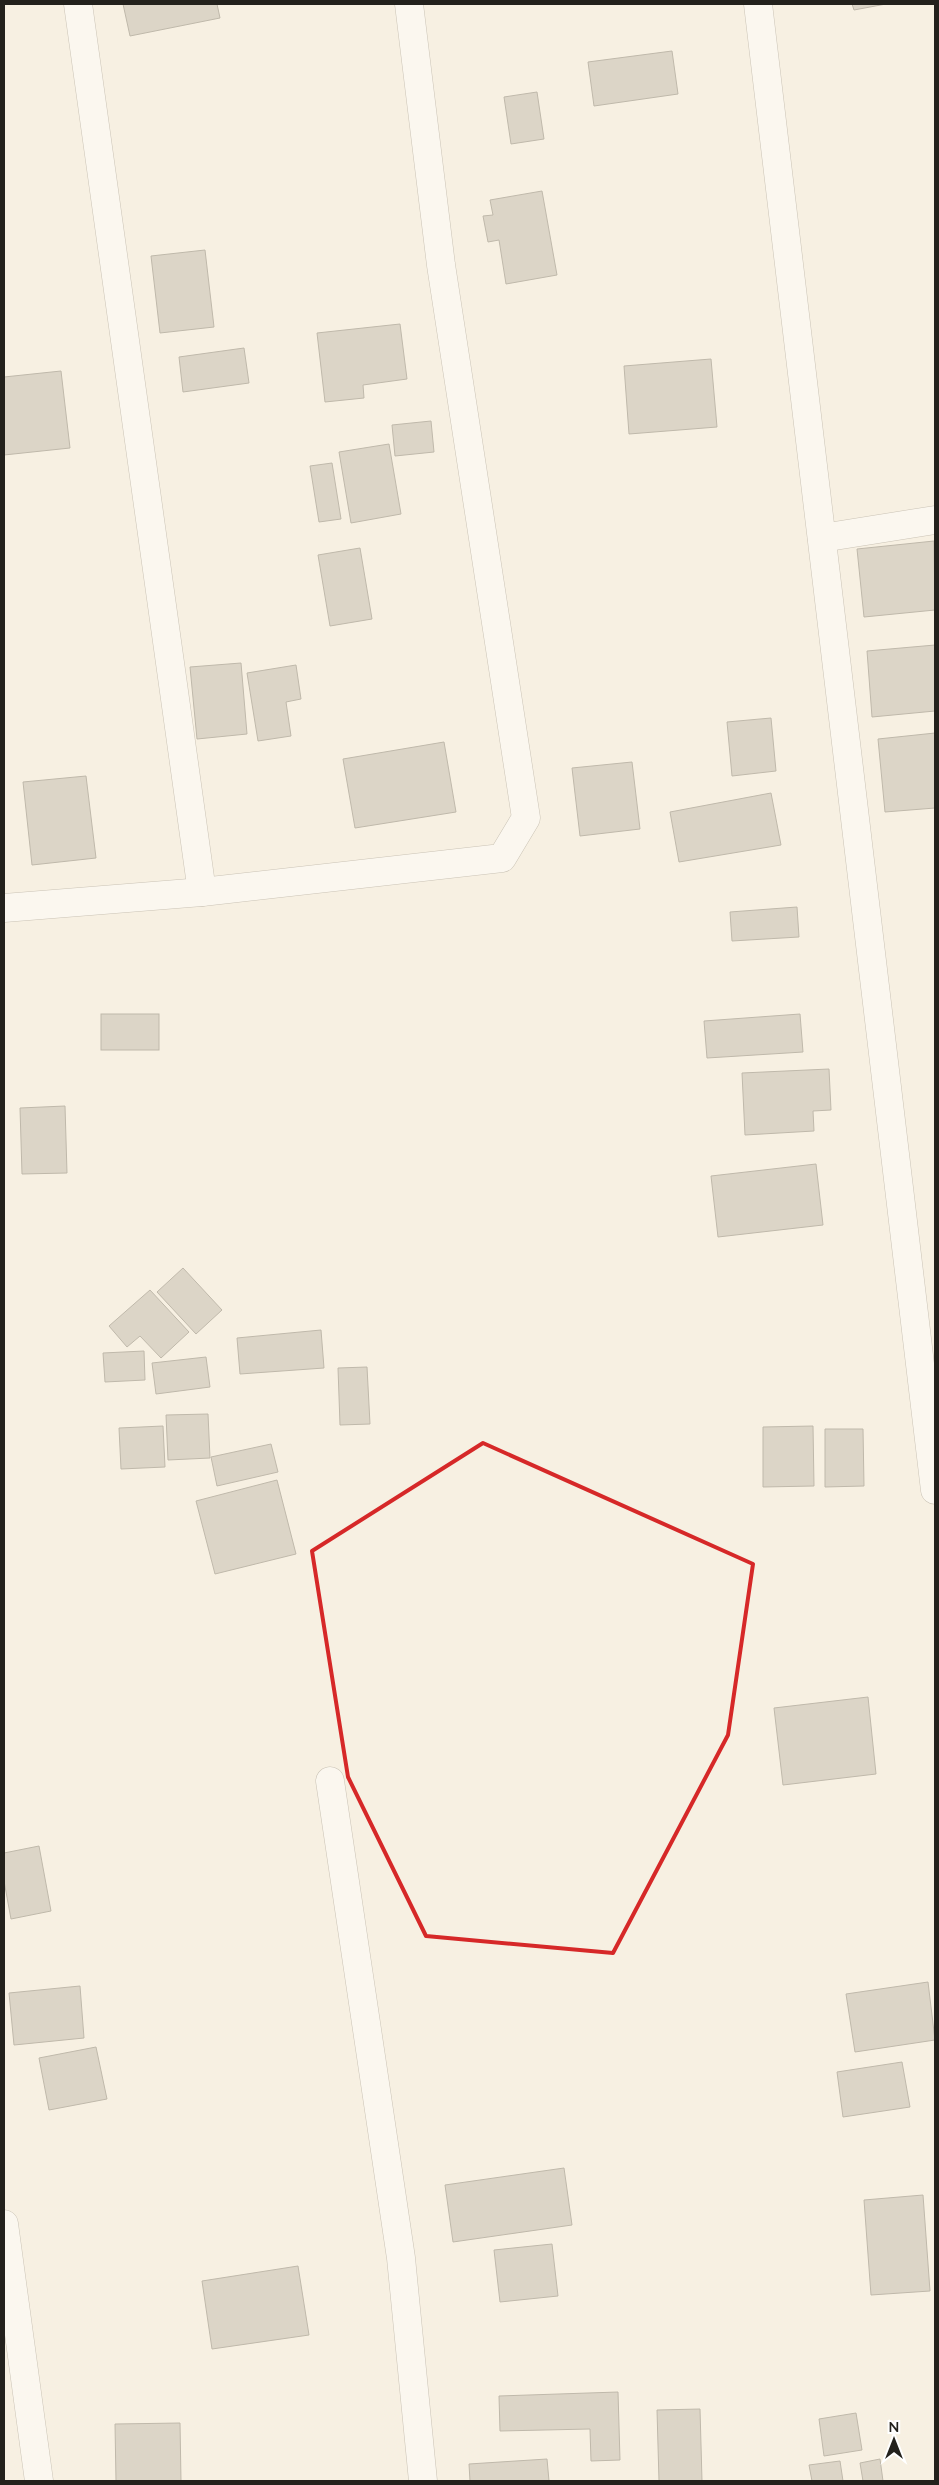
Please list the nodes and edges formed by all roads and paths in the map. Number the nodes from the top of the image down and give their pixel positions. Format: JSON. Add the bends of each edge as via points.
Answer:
{"nodes":[{"id":1,"x":78,"y":4,"type":"edge"},
{"id":2,"x":409,"y":4,"type":"edge"},
{"id":3,"x":758,"y":4,"type":"edge"},
{"id":4,"x":935,"y":520,"type":"edge"},
{"id":5,"x":822,"y":538,"type":"junction"},
{"id":6,"x":202,"y":892,"type":"junction"},
{"id":7,"x":4,"y":908,"type":"edge"},
{"id":8,"x":935,"y":1490,"type":"edge"},
{"id":9,"x":330,"y":1782,"type":"dead end"},
{"id":10,"x":4,"y":2224,"type":"edge"},
{"id":11,"x":40,"y":2481,"type":"edge"},
{"id":12,"x":423,"y":2481,"type":"edge"}],
"edges":[{"from":1,"to":6,"type":"street"},
{"from":2,"to":6,"type":"street","via":[[441,265],[526,818],[502,858]]},
{"from":3,"to":5,"type":"street"},
{"from":4,"to":5,"type":"street"},
{"from":5,"to":8,"type":"street"},
{"from":6,"to":7,"type":"street"},
{"from":9,"to":12,"type":"street","via":[[401,2258]]},
{"from":10,"to":11,"type":"street"}]}
